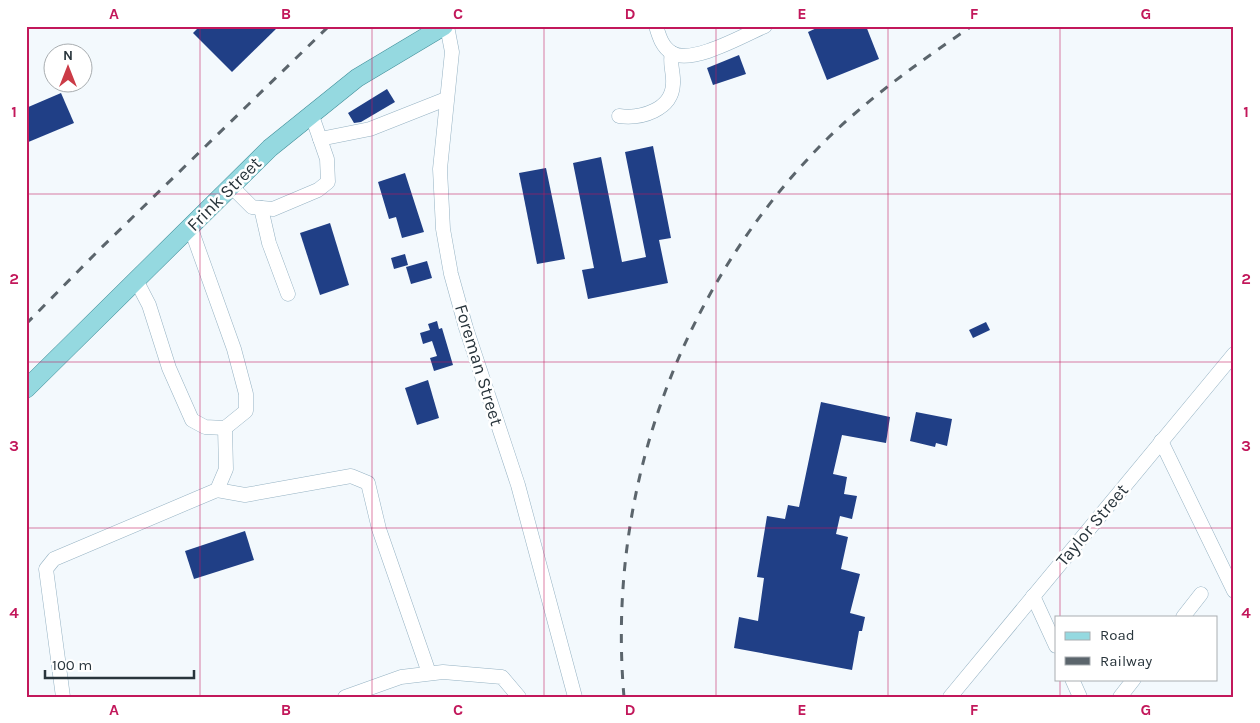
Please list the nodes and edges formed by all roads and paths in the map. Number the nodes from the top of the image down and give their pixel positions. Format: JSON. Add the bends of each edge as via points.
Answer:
{"nodes":[{"id":1,"x":445,"y":26,"type":"edge"},
{"id":2,"x":656,"y":26,"type":"edge"},
{"id":3,"x":765,"y":26,"type":"edge"},
{"id":4,"x":672,"y":53,"type":"junction"},
{"id":5,"x":446,"y":99,"type":"junction"},
{"id":6,"x":311,"y":113,"type":"junction"},
{"id":7,"x":619,"y":116,"type":"dead end"},
{"id":8,"x":320,"y":139,"type":"junction"},
{"id":9,"x":231,"y":186,"type":"junction"},
{"id":10,"x":261,"y":208,"type":"junction"},
{"id":11,"x":190,"y":226,"type":"junction"},
{"id":12,"x":136,"y":280,"type":"junction"},
{"id":13,"x":288,"y":294,"type":"dead end"},
{"id":14,"x":1234,"y":354,"type":"edge"},
{"id":15,"x":26,"y":389,"type":"edge"},
{"id":16,"x":225,"y":428,"type":"junction"},
{"id":17,"x":1161,"y":441,"type":"junction"},
{"id":18,"x":217,"y":490,"type":"junction"},
{"id":19,"x":1234,"y":591,"type":"edge"},
{"id":20,"x":1202,"y":594,"type":"dead end"},
{"id":21,"x":1033,"y":596,"type":"junction"},
{"id":22,"x":1184,"y":616,"type":"edge"},
{"id":23,"x":1055,"y":644,"type":"edge"},
{"id":24,"x":429,"y":673,"type":"junction"},
{"id":25,"x":1072,"y":680,"type":"edge"},
{"id":26,"x":1133,"y":680,"type":"edge"},
{"id":27,"x":63,"y":697,"type":"edge"},
{"id":28,"x":345,"y":697,"type":"edge"},
{"id":29,"x":519,"y":697,"type":"edge"},
{"id":30,"x":575,"y":697,"type":"edge"},
{"id":31,"x":950,"y":697,"type":"edge"},
{"id":32,"x":1080,"y":697,"type":"edge"},
{"id":33,"x":1120,"y":697,"type":"edge"}],
"edges":[{"from":1,"to":5,"type":"street","name":"Foreman Street","via":[[452,52]]},
{"from":1,"to":6,"type":"main road","name":"Frink Street","via":[[357,78]]},
{"from":2,"to":4,"type":"street","via":[[665,47]]},
{"from":3,"to":4,"type":"street","via":[[698,54],[680,56]]},
{"from":4,"to":7,"type":"street","via":[[673,84],[668,101],[659,108],[635,116]]},
{"from":5,"to":8,"type":"street","via":[[370,128]]},
{"from":5,"to":30,"type":"street","name":"Foreman Street","via":[[441,195],[451,274],[518,484]]},
{"from":6,"to":8,"type":"street"},
{"from":6,"to":9,"type":"main road","name":"Frink Street"},
{"from":8,"to":10,"type":"street","via":[[327,159],[328,182],[318,190],[273,209]]},
{"from":9,"to":10,"type":"street","via":[[252,207]]},
{"from":9,"to":11,"type":"main road","name":"Frink Street"},
{"from":10,"to":13,"type":"street"},
{"from":11,"to":12,"type":"main road","name":"Frink Street"},
{"from":11,"to":16,"type":"street","via":[[234,349],[246,394],[246,411]]},
{"from":12,"to":15,"type":"main road","name":"Frink Street"},
{"from":12,"to":16,"type":"street","via":[[150,305],[169,368],[192,420],[205,428]]},
{"from":14,"to":17,"type":"street","name":"Taylor Street"},
{"from":16,"to":18,"type":"street","via":[[226,469]]},
{"from":17,"to":19,"type":"street"},
{"from":17,"to":21,"type":"street","name":"Taylor Street"},
{"from":18,"to":24,"type":"street","via":[[245,494],[351,476],[368,482],[380,529]]},
{"from":18,"to":27,"type":"street","via":[[54,559],[46,569]]},
{"from":20,"to":22,"type":"street"},
{"from":21,"to":23,"type":"street"},
{"from":21,"to":31,"type":"street","name":"Taylor Street"},
{"from":24,"to":28,"type":"street","via":[[401,677]]},
{"from":24,"to":29,"type":"street","via":[[502,677]]},
{"from":25,"to":32,"type":"street"},
{"from":26,"to":33,"type":"street"}]}
